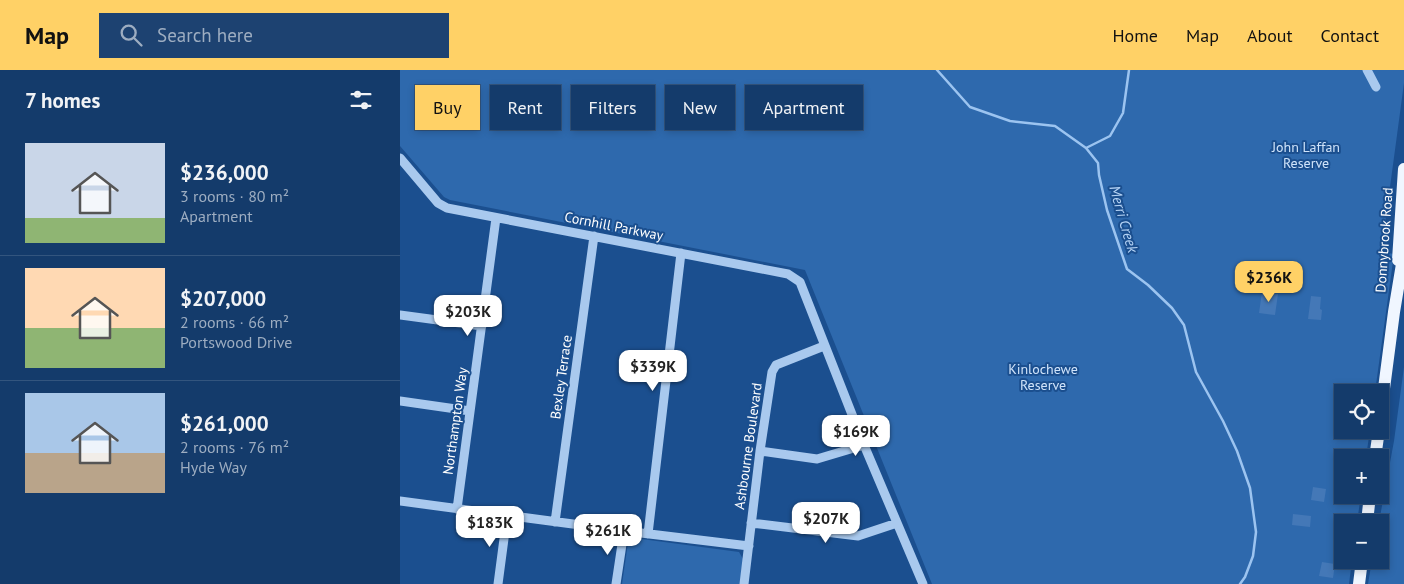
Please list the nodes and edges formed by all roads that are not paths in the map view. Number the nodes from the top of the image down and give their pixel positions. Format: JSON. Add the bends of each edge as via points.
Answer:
{"nodes":[{"id":1,"x":1367,"y":70,"type":"edge"},
{"id":2,"x":1376,"y":87,"type":"dead end"},
{"id":3,"x":400,"y":158,"type":"edge"},
{"id":4,"x":1404,"y":169,"type":"edge"},
{"id":5,"x":496,"y":218,"type":"junction"},
{"id":6,"x":594,"y":236,"type":"junction"},
{"id":7,"x":1404,"y":252,"type":"edge"},
{"id":8,"x":681,"y":253,"type":"junction"},
{"id":9,"x":1394,"y":312,"type":"junction"},
{"id":10,"x":400,"y":315,"type":"edge"},
{"id":11,"x":482,"y":326,"type":"junction"},
{"id":12,"x":824,"y":346,"type":"junction"},
{"id":13,"x":1385,"y":384,"type":"edge"},
{"id":14,"x":400,"y":402,"type":"edge"},
{"id":15,"x":470,"y":411,"type":"junction"},
{"id":16,"x":864,"y":445,"type":"junction"},
{"id":17,"x":760,"y":451,"type":"junction"},
{"id":18,"x":400,"y":501,"type":"edge"},
{"id":19,"x":457,"y":509,"type":"junction"},
{"id":20,"x":507,"y":516,"type":"junction"},
{"id":21,"x":555,"y":522,"type":"junction"},
{"id":22,"x":751,"y":523,"type":"junction"},
{"id":23,"x":897,"y":523,"type":"junction"},
{"id":24,"x":624,"y":531,"type":"junction"},
{"id":25,"x":648,"y":534,"type":"junction"},
{"id":26,"x":749,"y":546,"type":"junction"},
{"id":27,"x":1361,"y":569,"type":"edge"},
{"id":28,"x":498,"y":584,"type":"edge"},
{"id":29,"x":616,"y":584,"type":"edge"},
{"id":30,"x":744,"y":584,"type":"edge"},
{"id":31,"x":923,"y":584,"type":"edge"},
{"id":32,"x":1359,"y":584,"type":"edge"}],
"edges":[{"from":1,"to":2,"type":"street"},
{"from":3,"to":5,"type":"street","name":"Cornhill Parkway","via":[[438,203]]},
{"from":4,"to":9,"type":"main road","name":"Donnybrook Road"},
{"from":5,"to":6,"type":"street","name":"Cornhill Parkway"},
{"from":5,"to":11,"type":"street","name":"Northampton Way"},
{"from":6,"to":8,"type":"street","name":"Cornhill Parkway"},
{"from":6,"to":21,"type":"street","name":"Bexley Terrace"},
{"from":7,"to":9,"type":"main road","name":"Donnybrook Road"},
{"from":8,"to":12,"type":"street","name":"Cornhill Parkway","via":[[788,274],[800,282]]},
{"from":8,"to":25,"type":"street"},
{"from":9,"to":13,"type":"main road","name":"Donnybrook Road"},
{"from":10,"to":11,"type":"street"},
{"from":11,"to":15,"type":"street","name":"Northampton Way"},
{"from":12,"to":16,"type":"street","name":"Cornhill Parkway"},
{"from":12,"to":17,"type":"street","name":"Ashbourne Boulevard","via":[[776,365],[772,372]]},
{"from":14,"to":15,"type":"street"},
{"from":15,"to":19,"type":"street","name":"Northampton Way"},
{"from":16,"to":17,"type":"street","via":[[817,459]]},
{"from":16,"to":23,"type":"street","name":"Cornhill Parkway"},
{"from":17,"to":22,"type":"street","name":"Ashbourne Boulevard"},
{"from":18,"to":19,"type":"street"},
{"from":19,"to":20,"type":"street"},
{"from":20,"to":21,"type":"street"},
{"from":20,"to":28,"type":"street"},
{"from":21,"to":24,"type":"street"},
{"from":22,"to":23,"type":"street","via":[[858,536]]},
{"from":22,"to":26,"type":"street","name":"Ashbourne Boulevard"},
{"from":23,"to":31,"type":"street","name":"Cornhill Parkway"},
{"from":24,"to":25,"type":"street"},
{"from":24,"to":29,"type":"street"},
{"from":25,"to":26,"type":"street"},
{"from":26,"to":30,"type":"street","name":"Ashbourne Boulevard"},
{"from":27,"to":32,"type":"main road"}]}
